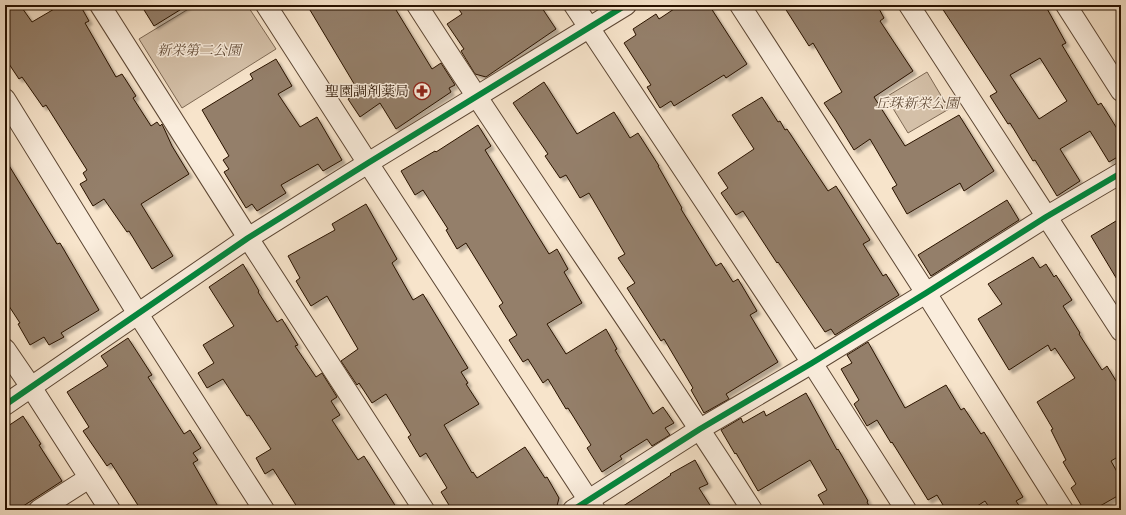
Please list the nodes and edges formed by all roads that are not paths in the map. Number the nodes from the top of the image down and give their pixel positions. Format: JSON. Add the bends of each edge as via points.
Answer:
{"nodes":[{"id":1,"x":100,"y":5,"type":"edge"},
{"id":2,"x":266,"y":5,"type":"edge"},
{"id":3,"x":417,"y":5,"type":"edge"},
{"id":4,"x":574,"y":5,"type":"edge"},
{"id":5,"x":626,"y":5,"type":"edge"},
{"id":6,"x":740,"y":5,"type":"edge"},
{"id":7,"x":909,"y":5,"type":"edge"},
{"id":8,"x":1066,"y":5,"type":"edge"},
{"id":9,"x":588,"y":28,"type":"junction"},
{"id":10,"x":1121,"y":91,"type":"edge"},
{"id":11,"x":476,"y":97,"type":"junction"},
{"id":12,"x":5,"y":99,"type":"edge"},
{"id":13,"x":368,"y":163,"type":"junction"},
{"id":14,"x":1121,"y":173,"type":"edge"},
{"id":15,"x":1046,"y":217,"type":"junction"},
{"id":16,"x":248,"y":238,"type":"junction"},
{"id":17,"x":926,"y":293,"type":"junction"},
{"id":18,"x":138,"y":314,"type":"junction"},
{"id":19,"x":1121,"y":331,"type":"edge"},
{"id":20,"x":5,"y":349,"type":"edge"},
{"id":21,"x":812,"y":362,"type":"junction"},
{"id":22,"x":31,"y":387,"type":"junction"},
{"id":23,"x":5,"y":405,"type":"edge"},
{"id":24,"x":700,"y":429,"type":"junction"},
{"id":25,"x":89,"y":478,"type":"junction"},
{"id":26,"x":586,"y":507,"type":"edge"},
{"id":27,"x":261,"y":509,"type":"edge"},
{"id":28,"x":39,"y":510,"type":"edge"},
{"id":29,"x":110,"y":510,"type":"edge"},
{"id":30,"x":424,"y":510,"type":"edge"},
{"id":31,"x":752,"y":510,"type":"edge"},
{"id":32,"x":906,"y":510,"type":"edge"},
{"id":33,"x":1063,"y":510,"type":"edge"}],
"edges":[{"from":1,"to":16,"type":"street"},
{"from":2,"to":13,"type":"street"},
{"from":3,"to":11,"type":"street"},
{"from":4,"to":9,"type":"street"},
{"from":5,"to":9,"type":"street"},
{"from":6,"to":17,"type":"street"},
{"from":7,"to":15,"type":"street"},
{"from":8,"to":10,"type":"street"},
{"from":9,"to":11,"type":"street"},
{"from":9,"to":21,"type":"street"},
{"from":11,"to":13,"type":"street"},
{"from":11,"to":24,"type":"street"},
{"from":12,"to":18,"type":"street"},
{"from":13,"to":16,"type":"street"},
{"from":13,"to":26,"type":"street"},
{"from":14,"to":15,"type":"street"},
{"from":15,"to":17,"type":"street"},
{"from":15,"to":19,"type":"street"},
{"from":16,"to":18,"type":"street"},
{"from":16,"to":30,"type":"street"},
{"from":17,"to":21,"type":"street"},
{"from":17,"to":33,"type":"street"},
{"from":18,"to":22,"type":"street"},
{"from":18,"to":27,"type":"street"},
{"from":20,"to":22,"type":"street"},
{"from":21,"to":24,"type":"street"},
{"from":21,"to":32,"type":"street"},
{"from":22,"to":23,"type":"street"},
{"from":22,"to":25,"type":"street"},
{"from":24,"to":26,"type":"street"},
{"from":24,"to":31,"type":"street"},
{"from":25,"to":28,"type":"street"},
{"from":25,"to":29,"type":"street"}]}
